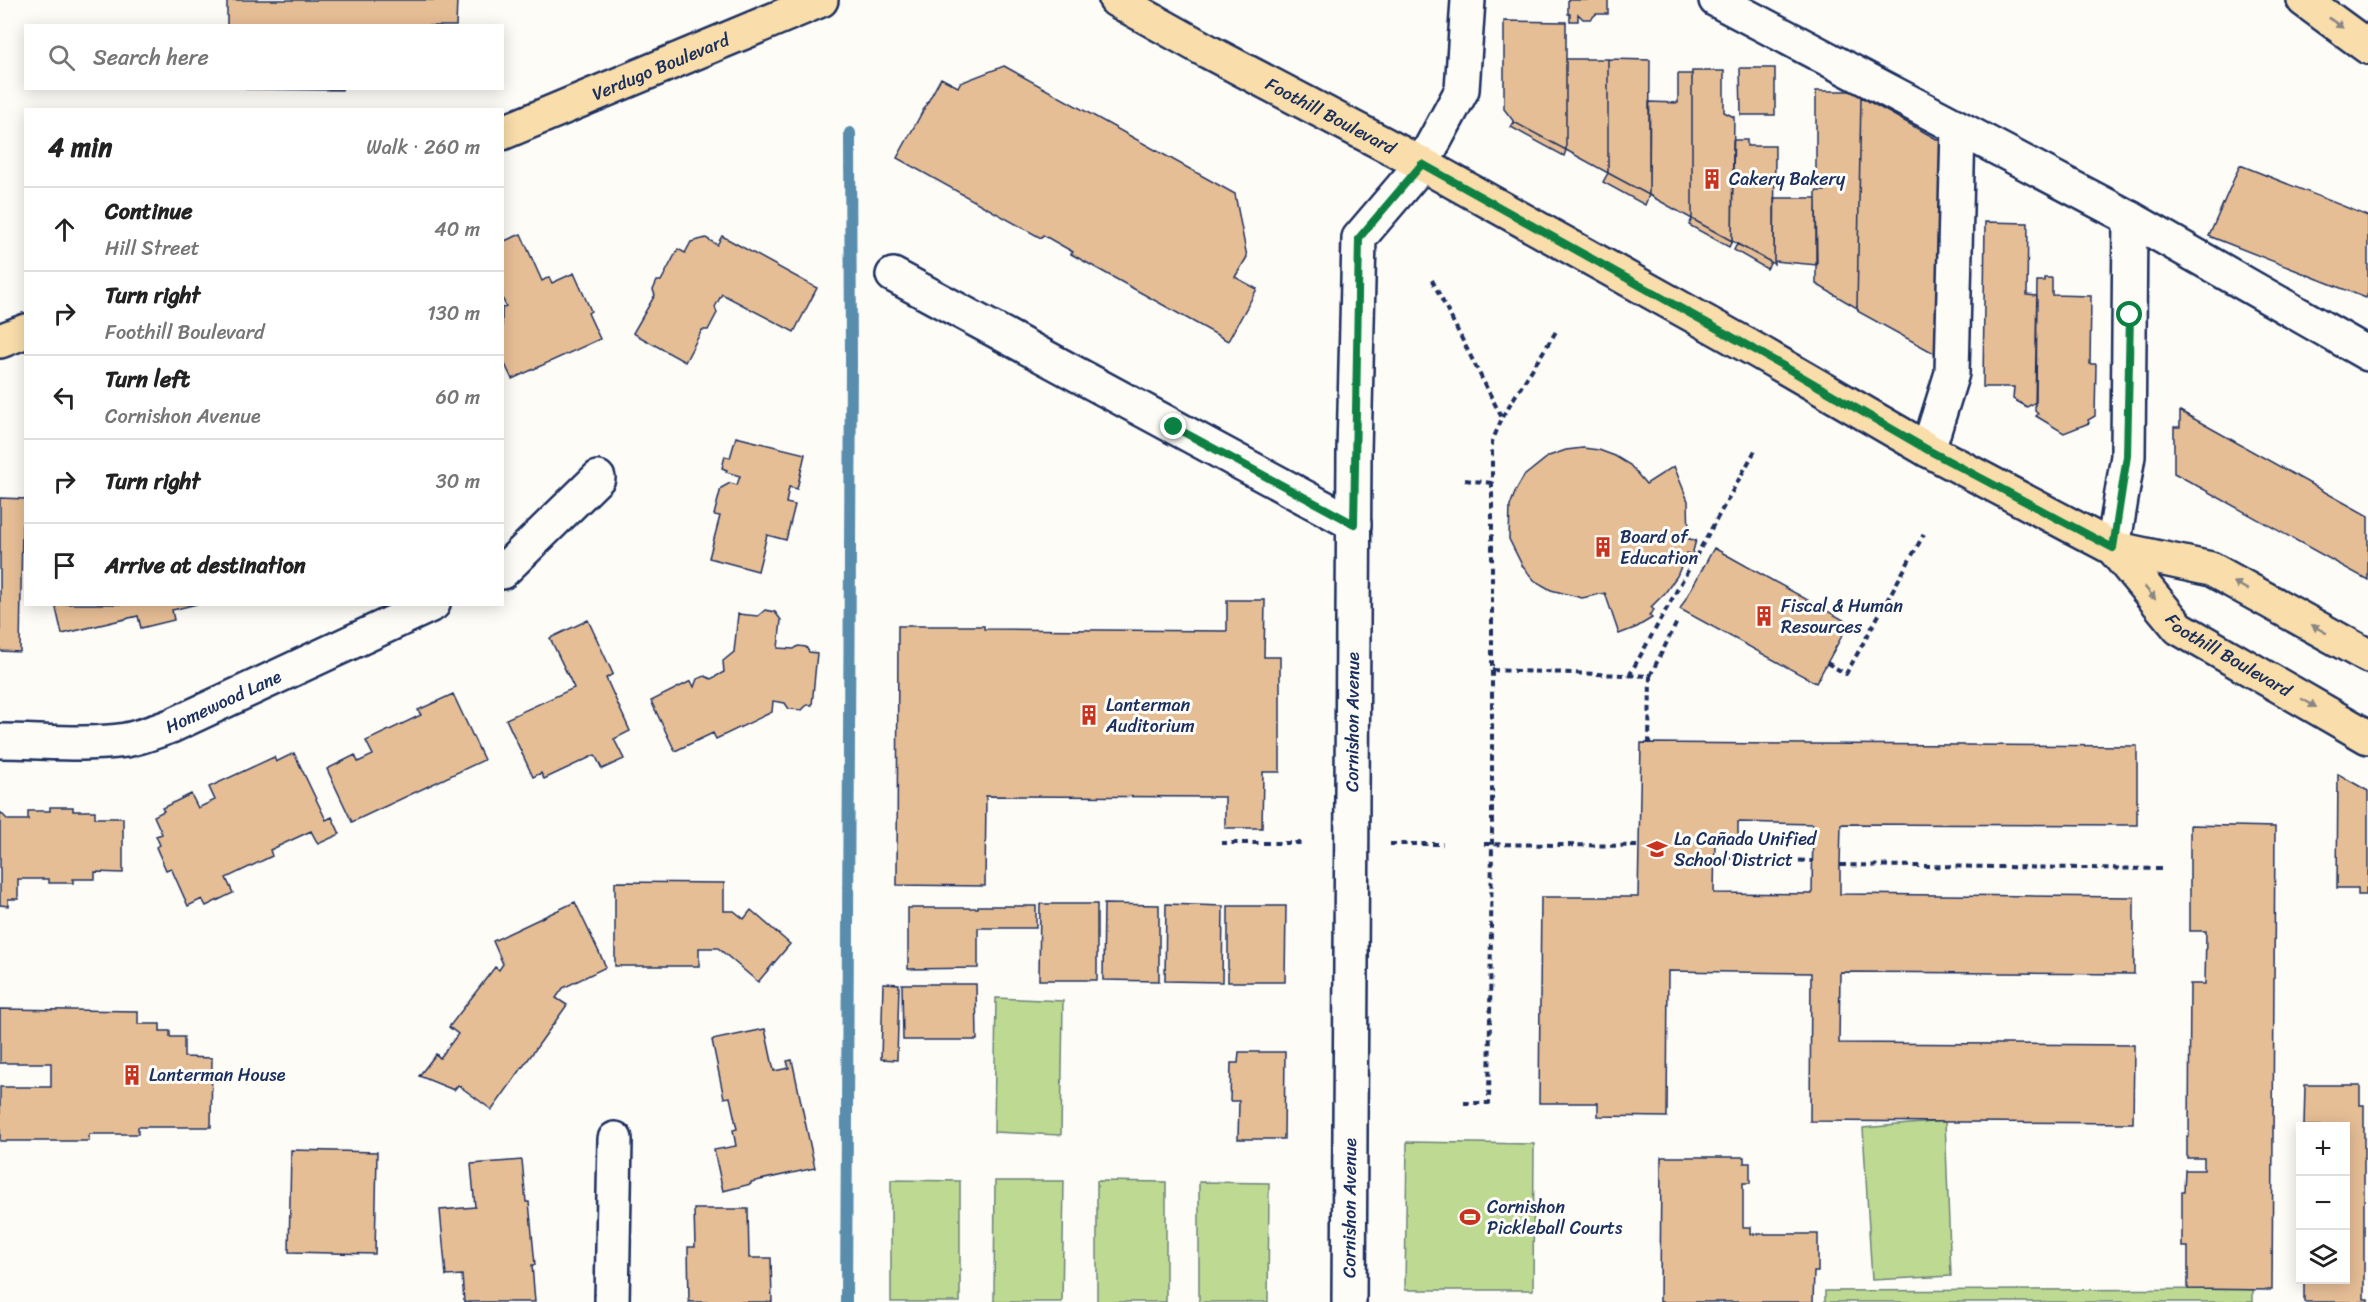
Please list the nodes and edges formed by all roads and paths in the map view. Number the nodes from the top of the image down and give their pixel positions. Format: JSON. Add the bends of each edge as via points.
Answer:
{"nodes":[{"id":1,"x":821,"y":0,"type":"edge"},
{"id":2,"x":1116,"y":0,"type":"edge"},
{"id":3,"x":1468,"y":0,"type":"edge"},
{"id":4,"x":1716,"y":0,"type":"edge"},
{"id":5,"x":2304,"y":0,"type":"edge"},
{"id":6,"x":2368,"y":47,"type":"edge"},
{"id":7,"x":1958,"y":128,"type":"junction"},
{"id":8,"x":504,"y":132,"type":"edge"},
{"id":9,"x":1422,"y":164,"type":"junction"},
{"id":10,"x":2130,"y":218,"type":"junction"},
{"id":11,"x":893,"y":275,"type":"dead end"},
{"id":12,"x":1432,"y":280,"type":"dead end"},
{"id":13,"x":1557,"y":330,"type":"dead end"},
{"id":14,"x":24,"y":332,"type":"edge"},
{"id":15,"x":0,"y":341,"type":"edge"},
{"id":16,"x":2368,"y":354,"type":"edge"},
{"id":17,"x":1502,"y":418,"type":"junction"},
{"id":18,"x":1757,"y":447,"type":"dead end"},
{"id":19,"x":1928,"y":450,"type":"junction"},
{"id":20,"x":598,"y":478,"type":"dead end"},
{"id":21,"x":1465,"y":480,"type":"dead end"},
{"id":22,"x":1492,"y":483,"type":"junction"},
{"id":23,"x":1354,"y":524,"type":"junction"},
{"id":24,"x":1924,"y":534,"type":"dead end"},
{"id":25,"x":2113,"y":548,"type":"junction"},
{"id":26,"x":504,"y":570,"type":"edge"},
{"id":27,"x":429,"y":606,"type":"edge"},
{"id":28,"x":1678,"y":620,"type":"dead end"},
{"id":29,"x":2368,"y":656,"type":"edge"},
{"id":30,"x":1827,"y":663,"type":"dead end"},
{"id":31,"x":1492,"y":670,"type":"junction"},
{"id":32,"x":1629,"y":676,"type":"junction"},
{"id":33,"x":1650,"y":676,"type":"junction"},
{"id":34,"x":2368,"y":737,"type":"edge"},
{"id":35,"x":0,"y":741,"type":"edge"},
{"id":36,"x":1649,"y":744,"type":"dead end"},
{"id":37,"x":1221,"y":843,"type":"dead end"},
{"id":38,"x":1302,"y":843,"type":"dead end"},
{"id":39,"x":1386,"y":844,"type":"dead end"},
{"id":40,"x":1443,"y":844,"type":"dead end"},
{"id":41,"x":1484,"y":844,"type":"dead end"},
{"id":42,"x":1492,"y":844,"type":"junction"},
{"id":43,"x":1638,"y":846,"type":"dead end"},
{"id":44,"x":1715,"y":857,"type":"dead end"},
{"id":45,"x":1812,"y":861,"type":"dead end"},
{"id":46,"x":1840,"y":865,"type":"dead end"},
{"id":47,"x":2164,"y":869,"type":"dead end"},
{"id":48,"x":1464,"y":1103,"type":"dead end"},
{"id":49,"x":615,"y":1139,"type":"dead end"},
{"id":50,"x":612,"y":1302,"type":"edge"},
{"id":51,"x":1349,"y":1302,"type":"edge"}],
"edges":[{"from":1,"to":8,"type":"main road","name":"Verdugo Boulevard"},
{"from":2,"to":9,"type":"main road","name":"Foothill Boulevard"},
{"from":3,"to":9,"type":"street","name":"Cornishon Avenue","via":[[1462,90]]},
{"from":4,"to":7,"type":"street"},
{"from":5,"to":6,"type":"main road","one_way":true},
{"from":7,"to":10,"type":"street"},
{"from":7,"to":19,"type":"street","via":[[1952,373]]},
{"from":9,"to":19,"type":"main road","name":"Foothill Boulevard"},
{"from":9,"to":23,"type":"street","name":"Cornishon Avenue","via":[[1359,238]]},
{"from":10,"to":16,"type":"street"},
{"from":10,"to":25,"type":"street","via":[[2127,456]]},
{"from":11,"to":23,"type":"street"},
{"from":12,"to":17,"type":"path"},
{"from":13,"to":17,"type":"path"},
{"from":14,"to":15,"type":"main road"},
{"from":17,"to":22,"type":"path","via":[[1492,442]]},
{"from":18,"to":32,"type":"path"},
{"from":19,"to":25,"type":"main road","name":"Foothill Boulevard"},
{"from":20,"to":26,"type":"street"},
{"from":21,"to":22,"type":"path"},
{"from":22,"to":31,"type":"path"},
{"from":23,"to":51,"type":"street","name":"Cornishon Avenue"},
{"from":24,"to":30,"type":"path","via":[[1846,674]]},
{"from":29,"to":25,"type":"main road","name":"Foothill Boulevard","one_way":true,"via":[[2211,569]]},
{"from":25,"to":34,"type":"main road","name":"Foothill Boulevard","one_way":true,"via":[[2179,628]]},
{"from":27,"to":35,"type":"street","name":"Homewood Lane","via":[[160,730],[128,740],[104,742]]},
{"from":28,"to":33,"type":"path"},
{"from":31,"to":32,"type":"path"},
{"from":31,"to":42,"type":"path"},
{"from":32,"to":33,"type":"path"},
{"from":33,"to":36,"type":"path"},
{"from":37,"to":38,"type":"path"},
{"from":39,"to":40,"type":"path"},
{"from":41,"to":42,"type":"path"},
{"from":42,"to":43,"type":"path"},
{"from":42,"to":48,"type":"path","via":[[1489,1103]]},
{"from":44,"to":45,"type":"path"},
{"from":46,"to":47,"type":"path"},
{"from":49,"to":50,"type":"street"}]}
